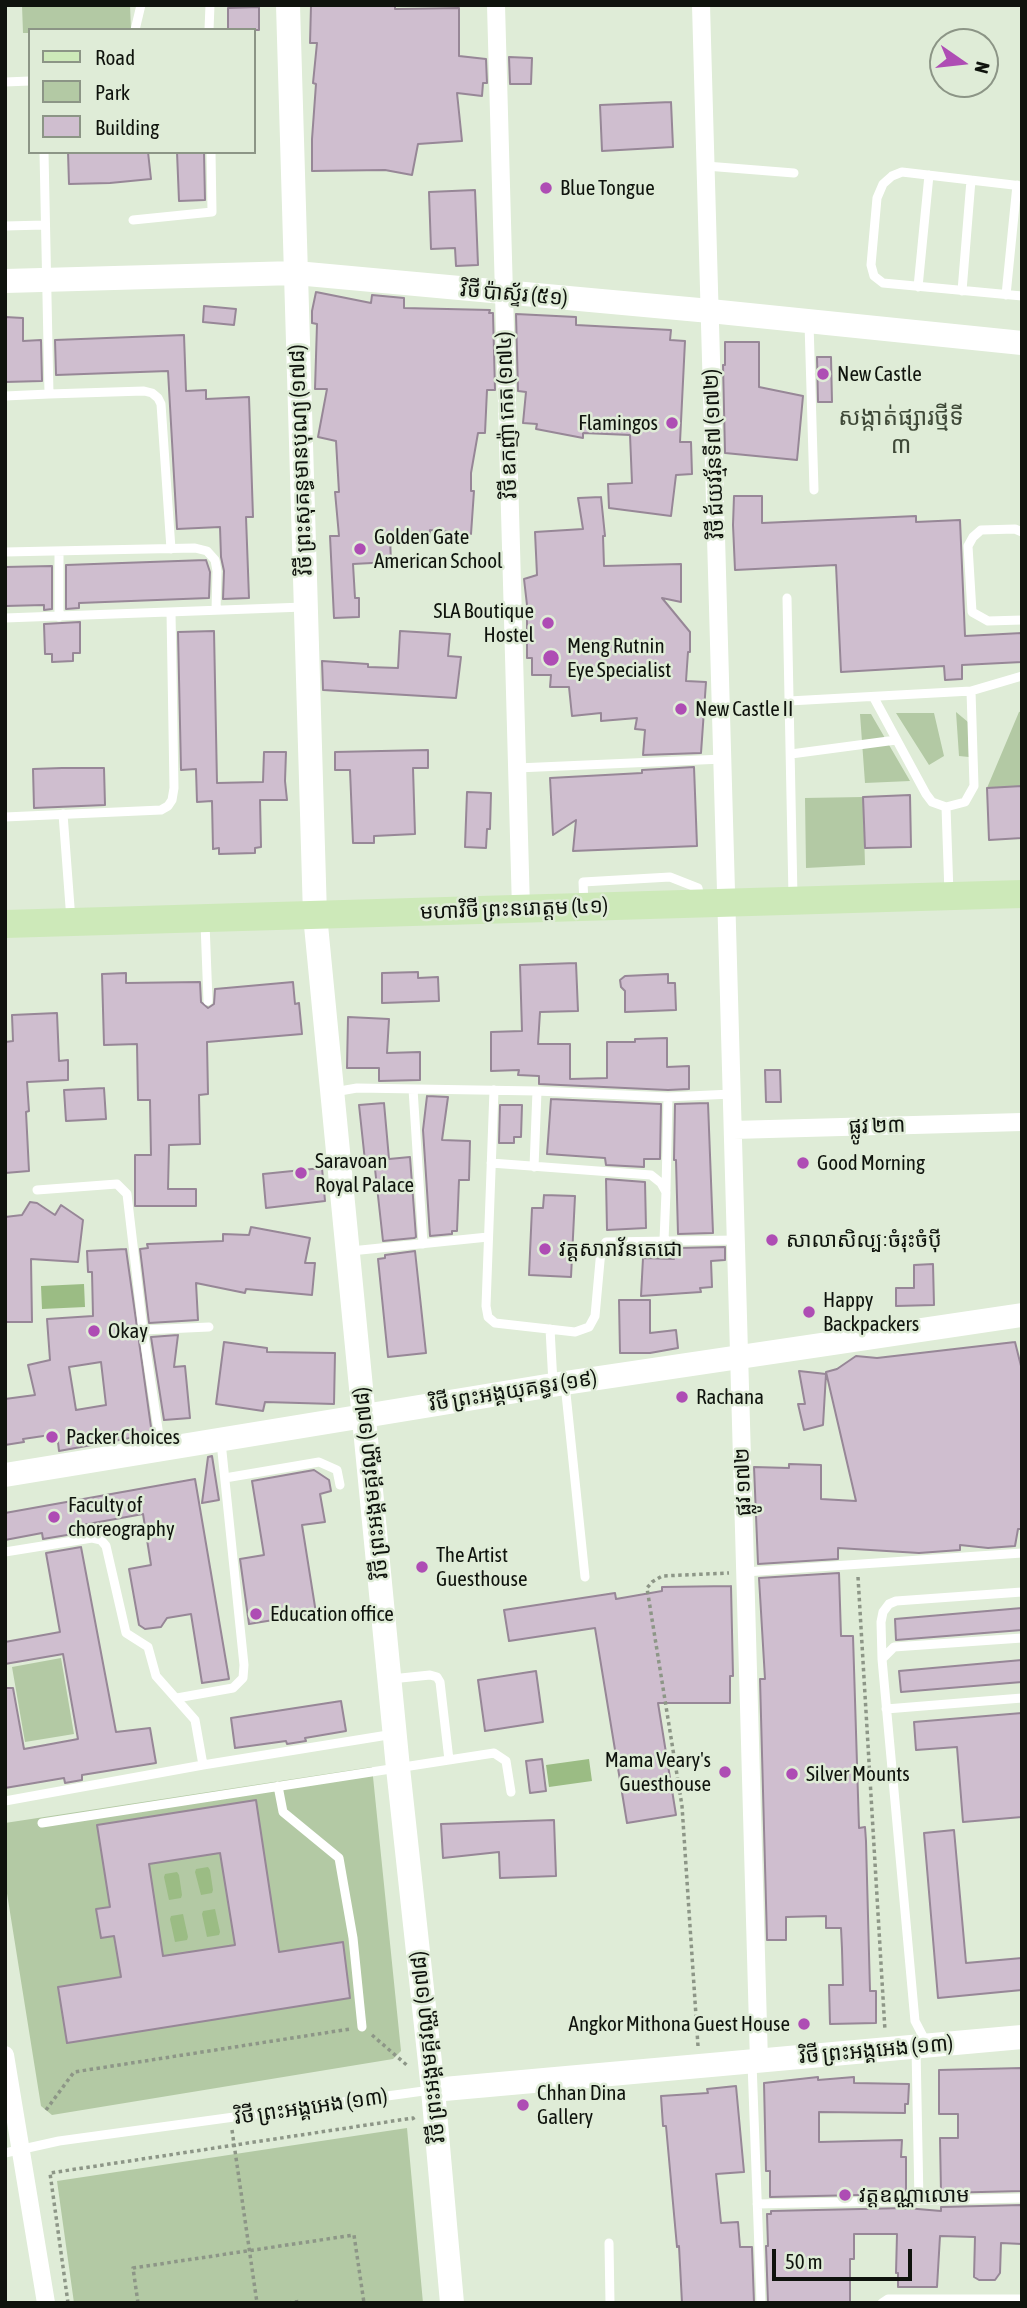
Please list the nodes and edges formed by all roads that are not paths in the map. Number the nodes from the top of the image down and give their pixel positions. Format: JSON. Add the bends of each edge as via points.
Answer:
{"nodes":[{"id":1,"x":141,"y":5,"type":"edge"},
{"id":2,"x":210,"y":5,"type":"edge"},
{"id":3,"x":288,"y":5,"type":"edge"},
{"id":4,"x":496,"y":5,"type":"edge"},
{"id":5,"x":701,"y":5,"type":"edge"},
{"id":6,"x":135,"y":28,"type":"edge"},
{"id":7,"x":209,"y":28,"type":"edge"},
{"id":8,"x":28,"y":81,"type":"edge"},
{"id":9,"x":5,"y":82,"type":"edge"},
{"id":10,"x":44,"y":154,"type":"edge"},
{"id":11,"x":211,"y":154,"type":"edge"},
{"id":12,"x":706,"y":166,"type":"junction"},
{"id":13,"x":794,"y":173,"type":"dead end"},
{"id":14,"x":929,"y":175,"type":"junction"},
{"id":15,"x":971,"y":180,"type":"junction"},
{"id":16,"x":1019,"y":185,"type":"edge"},
{"id":17,"x":132,"y":220,"type":"dead end"},
{"id":18,"x":45,"y":225,"type":"junction"},
{"id":19,"x":5,"y":226,"type":"edge"},
{"id":20,"x":296,"y":274,"type":"junction"},
{"id":21,"x":48,"y":280,"type":"junction"},
{"id":22,"x":5,"y":281,"type":"edge"},
{"id":23,"x":918,"y":286,"type":"junction"},
{"id":24,"x":962,"y":291,"type":"junction"},
{"id":25,"x":503,"y":293,"type":"junction"},
{"id":26,"x":1006,"y":295,"type":"junction"},
{"id":27,"x":1022,"y":296,"type":"edge"},
{"id":28,"x":710,"y":311,"type":"junction"},
{"id":29,"x":809,"y":321,"type":"junction"},
{"id":30,"x":1022,"y":343,"type":"edge"},
{"id":31,"x":49,"y":394,"type":"junction"},
{"id":32,"x":5,"y":396,"type":"edge"},
{"id":33,"x":814,"y":490,"type":"dead end"},
{"id":34,"x":1022,"y":532,"type":"edge"},
{"id":35,"x":172,"y":549,"type":"junction"},
{"id":36,"x":59,"y":551,"type":"junction"},
{"id":37,"x":5,"y":552,"type":"edge"},
{"id":38,"x":787,"y":598,"type":"dead end"},
{"id":39,"x":306,"y":607,"type":"junction"},
{"id":40,"x":216,"y":610,"type":"junction"},
{"id":41,"x":171,"y":612,"type":"junction"},
{"id":42,"x":59,"y":617,"type":"junction"},
{"id":43,"x":5,"y":618,"type":"edge"},
{"id":44,"x":1022,"y":620,"type":"edge"},
{"id":45,"x":1022,"y":676,"type":"edge"},
{"id":46,"x":971,"y":691,"type":"junction"},
{"id":47,"x":874,"y":698,"type":"junction"},
{"id":48,"x":789,"y":701,"type":"junction"},
{"id":49,"x":896,"y":740,"type":"junction"},
{"id":50,"x":791,"y":754,"type":"junction"},
{"id":51,"x":723,"y":759,"type":"junction"},
{"id":52,"x":517,"y":768,"type":"junction"},
{"id":53,"x":946,"y":807,"type":"junction"},
{"id":54,"x":63,"y":814,"type":"junction"},
{"id":55,"x":5,"y":817,"type":"edge"},
{"id":56,"x":1022,"y":894,"type":"edge"},
{"id":57,"x":949,"y":896,"type":"junction"},
{"id":58,"x":793,"y":901,"type":"junction"},
{"id":59,"x":714,"y":903,"type":"junction"},
{"id":60,"x":521,"y":909,"type":"junction"},
{"id":61,"x":315,"y":915,"type":"junction"},
{"id":62,"x":204,"y":918,"type":"junction"},
{"id":63,"x":71,"y":922,"type":"junction"},
{"id":64,"x":5,"y":924,"type":"edge"},
{"id":65,"x":208,"y":1001,"type":"dead end"},
{"id":66,"x":412,"y":1089,"type":"junction"},
{"id":67,"x":494,"y":1090,"type":"junction"},
{"id":68,"x":537,"y":1091,"type":"junction"},
{"id":69,"x":332,"y":1093,"type":"junction"},
{"id":70,"x":732,"y":1094,"type":"junction"},
{"id":71,"x":668,"y":1097,"type":"junction"},
{"id":72,"x":1022,"y":1122,"type":"edge"},
{"id":73,"x":733,"y":1130,"type":"junction"},
{"id":74,"x":491,"y":1163,"type":"junction"},
{"id":75,"x":534,"y":1167,"type":"junction"},
{"id":76,"x":37,"y":1190,"type":"dead end"},
{"id":77,"x":666,"y":1192,"type":"junction"},
{"id":78,"x":488,"y":1237,"type":"junction"},
{"id":79,"x":664,"y":1240,"type":"junction"},
{"id":80,"x":736,"y":1240,"type":"junction"},
{"id":81,"x":423,"y":1244,"type":"junction"},
{"id":82,"x":348,"y":1252,"type":"junction"},
{"id":83,"x":1022,"y":1315,"type":"edge"},
{"id":84,"x":209,"y":1327,"type":"dead end"},
{"id":85,"x":550,"y":1329,"type":"junction"},
{"id":86,"x":143,"y":1330,"type":"junction"},
{"id":87,"x":740,"y":1357,"type":"junction"},
{"id":88,"x":559,"y":1384,"type":"junction"},
{"id":89,"x":365,"y":1415,"type":"junction"},
{"id":90,"x":221,"y":1440,"type":"junction"},
{"id":91,"x":162,"y":1450,"type":"junction"},
{"id":92,"x":5,"y":1475,"type":"edge"},
{"id":93,"x":225,"y":1478,"type":"junction"},
{"id":94,"x":340,"y":1485,"type":"dead end"},
{"id":95,"x":5,"y":1552,"type":"edge"},
{"id":96,"x":1022,"y":1553,"type":"edge"},
{"id":97,"x":745,"y":1572,"type":"junction"},
{"id":98,"x":584,"y":1577,"type":"dead end"},
{"id":99,"x":1022,"y":1591,"type":"edge"},
{"id":100,"x":1022,"y":1638,"type":"edge"},
{"id":101,"x":882,"y":1659,"type":"junction"},
{"id":102,"x":390,"y":1680,"type":"junction"},
{"id":103,"x":177,"y":1698,"type":"junction"},
{"id":104,"x":1022,"y":1698,"type":"edge"},
{"id":105,"x":886,"y":1709,"type":"junction"},
{"id":106,"x":395,"y":1734,"type":"junction"},
{"id":107,"x":449,"y":1760,"type":"junction"},
{"id":108,"x":203,"y":1765,"type":"junction"},
{"id":109,"x":398,"y":1768,"type":"junction"},
{"id":110,"x":278,"y":1786,"type":"junction"},
{"id":111,"x":511,"y":1792,"type":"dead end"},
{"id":112,"x":5,"y":1801,"type":"edge"},
{"id":113,"x":42,"y":1823,"type":"dead end"},
{"id":114,"x":362,"y":2027,"type":"road end"},
{"id":115,"x":1022,"y":2037,"type":"edge"},
{"id":116,"x":922,"y":2046,"type":"junction"},
{"id":117,"x":5,"y":2055,"type":"edge"},
{"id":118,"x":756,"y":2061,"type":"junction"},
{"id":119,"x":433,"y":2090,"type":"junction"},
{"id":120,"x":13,"y":2151,"type":"edge"},
{"id":121,"x":1022,"y":2198,"type":"edge"},
{"id":122,"x":919,"y":2201,"type":"junction"},
{"id":123,"x":757,"y":2204,"type":"junction"},
{"id":124,"x":609,"y":2243,"type":"dead end"},
{"id":125,"x":1022,"y":2299,"type":"edge"},
{"id":126,"x":974,"y":2302,"type":"edge"},
{"id":127,"x":46,"y":2303,"type":"edge"},
{"id":128,"x":452,"y":2303,"type":"edge"},
{"id":129,"x":610,"y":2303,"type":"edge"},
{"id":130,"x":761,"y":2303,"type":"edge"},
{"id":131,"x":882,"y":2303,"type":"edge"}],
"edges":[{"from":1,"to":6,"type":"lane"},
{"from":2,"to":7,"type":"lane"},
{"from":3,"to":20,"type":"street","name":"វិថី ព្រះសុគន្ធមានបុណ្យ (១៧៨)"},
{"from":4,"to":25,"type":"street","name":"វិថី ឧកញ៉ា កេត (១៧៤)"},
{"from":5,"to":12,"type":"street","name":"វិថី ជ័យវរ្ម័នទី៧ (១៧២)"},
{"from":8,"to":9,"type":"lane"},
{"from":10,"to":18,"type":"lane"},
{"from":11,"to":17,"type":"lane","via":[[212,212]]},
{"from":12,"to":13,"type":"lane"},
{"from":12,"to":28,"type":"street","name":"វិថី ជ័យវរ្ម័នទី៧ (១៧២)"},
{"from":14,"to":15,"type":"lane"},
{"from":14,"to":23,"type":"lane"},
{"from":14,"to":23,"type":"lane","via":[[902,172],[891,176],[877,198],[875,217],[874,276],[883,283]]},
{"from":15,"to":16,"type":"lane"},
{"from":15,"to":24,"type":"lane"},
{"from":16,"to":26,"type":"lane"},
{"from":18,"to":19,"type":"lane"},
{"from":18,"to":21,"type":"lane"},
{"from":20,"to":21,"type":"street","name":"វិថី ប៉ាស្ទ័រ (៥១)"},
{"from":20,"to":25,"type":"street","name":"វិថី ប៉ាស្ទ័រ (៥១)"},
{"from":20,"to":39,"type":"street","name":"វិថី ព្រះសុគន្ធមានបុណ្យ (១៧៨)"},
{"from":21,"to":22,"type":"street","name":"វិថី ប៉ាស្ទ័រ (៥១)"},
{"from":21,"to":31,"type":"lane"},
{"from":23,"to":24,"type":"lane"},
{"from":24,"to":26,"type":"lane"},
{"from":25,"to":28,"type":"street","name":"វិថី ប៉ាស្ទ័រ (៥១)"},
{"from":25,"to":52,"type":"street","name":"វិថី ឧកញ៉ា កេត (១៧៤)"},
{"from":26,"to":27,"type":"lane"},
{"from":28,"to":29,"type":"street","name":"វិថី ប៉ាស្ទ័រ (៥១)"},
{"from":28,"to":51,"type":"street","name":"វិថី ជ័យវរ្ម័នទី៧ (១៧២)"},
{"from":29,"to":30,"type":"street","name":"វិថី ប៉ាស្ទ័រ (៥១)"},
{"from":29,"to":33,"type":"lane"},
{"from":31,"to":32,"type":"lane"},
{"from":31,"to":35,"type":"lane","via":[[145,391],[158,398]]},
{"from":34,"to":44,"type":"lane","via":[[1015,528],[981,530],[968,546],[972,612],[988,621]]},
{"from":35,"to":36,"type":"lane"},
{"from":35,"to":40,"type":"lane","via":[[207,551],[215,560]]},
{"from":36,"to":37,"type":"lane"},
{"from":36,"to":42,"type":"lane"},
{"from":38,"to":48,"type":"lane"},
{"from":39,"to":40,"type":"lane"},
{"from":39,"to":61,"type":"street","name":"វិថី ព្រះសុគន្ធមានបុណ្យ (១៧៨)"},
{"from":40,"to":41,"type":"lane"},
{"from":41,"to":42,"type":"lane"},
{"from":41,"to":54,"type":"lane","via":[[172,800],[161,810]]},
{"from":42,"to":43,"type":"lane"},
{"from":45,"to":46,"type":"lane"},
{"from":46,"to":47,"type":"lane"},
{"from":46,"to":53,"type":"lane","via":[[974,786],[965,802]]},
{"from":47,"to":48,"type":"lane"},
{"from":47,"to":49,"type":"lane"},
{"from":48,"to":50,"type":"lane"},
{"from":49,"to":50,"type":"lane"},
{"from":49,"to":53,"type":"lane","via":[[926,794]]},
{"from":50,"to":58,"type":"lane"},
{"from":51,"to":52,"type":"lane"},
{"from":51,"to":59,"type":"street","name":"វិថី ជ័យវរ្ម័នទី៧ (១៧២)"},
{"from":52,"to":60,"type":"street","name":"វិថី ឧកញ៉ា កេត (១៧៤)"},
{"from":53,"to":57,"type":"lane"},
{"from":54,"to":55,"type":"lane"},
{"from":54,"to":63,"type":"lane"},
{"from":56,"to":57,"type":"main road","name":"មហាវិថី ព្រះនរោត្តម (៤១)"},
{"from":57,"to":58,"type":"main road","name":"មហាវិថី ព្រះនរោត្តម (៤១)"},
{"from":58,"to":59,"type":"main road","name":"មហាវិថី ព្រះនរោត្តម (៤១)"},
{"from":59,"to":60,"type":"main road","name":"មហាវិថី ព្រះនរោត្តម (៤១)"},
{"from":59,"to":70,"type":"street","name":"ផ្លូវ ១៧២"},
{"from":60,"to":61,"type":"main road","name":"មហាវិថី ព្រះនរោត្តម (៤១)"},
{"from":61,"to":62,"type":"main road","name":"មហាវិថី ព្រះនរោត្តម (៤១)"},
{"from":61,"to":69,"type":"street","name":"វិថី ព្រះអង្គមគ្គវណ្ណ (១៧៨)"},
{"from":62,"to":63,"type":"main road","name":"មហាវិថី ព្រះនរោត្តម (៤១)"},
{"from":62,"to":65,"type":"lane"},
{"from":63,"to":64,"type":"main road","name":"មហាវិថី ព្រះនរោត្តម (៤១)"},
{"from":66,"to":67,"type":"lane"},
{"from":66,"to":69,"type":"lane","via":[[357,1088]]},
{"from":66,"to":81,"type":"lane"},
{"from":67,"to":68,"type":"lane"},
{"from":67,"to":74,"type":"lane"},
{"from":68,"to":71,"type":"lane"},
{"from":68,"to":75,"type":"lane"},
{"from":69,"to":82,"type":"street","name":"វិថី ព្រះអង្គមគ្គវណ្ណ (១៧៨)"},
{"from":70,"to":71,"type":"lane"},
{"from":70,"to":73,"type":"street","name":"ផ្លូវ ១៧២"},
{"from":71,"to":77,"type":"lane"},
{"from":72,"to":73,"type":"street","name":"ផ្លូវ ២៣"},
{"from":73,"to":80,"type":"street","name":"ផ្លូវ ១៧២"},
{"from":74,"to":75,"type":"lane"},
{"from":74,"to":78,"type":"lane"},
{"from":75,"to":77,"type":"lane","via":[[651,1175]]},
{"from":76,"to":86,"type":"lane","via":[[117,1184],[127,1194]]},
{"from":77,"to":79,"type":"lane"},
{"from":78,"to":81,"type":"lane"},
{"from":78,"to":85,"type":"lane","via":[[488,1317],[495,1323]]},
{"from":79,"to":80,"type":"lane"},
{"from":79,"to":85,"type":"lane","via":[[606,1242],[601,1250],[595,1316],[589,1327],[575,1332]]},
{"from":80,"to":87,"type":"street","name":"ផ្លូវ ១៧២"},
{"from":81,"to":82,"type":"lane"},
{"from":82,"to":89,"type":"street","name":"វិថី ព្រះអង្គមគ្គវណ្ណ (១៧៨)"},
{"from":83,"to":87,"type":"street","name":"វិថី ព្រះអង្គយុគន្ធរ (១៩)"},
{"from":84,"to":86,"type":"lane"},
{"from":85,"to":88,"type":"lane"},
{"from":86,"to":91,"type":"lane"},
{"from":87,"to":88,"type":"street","name":"វិថី ព្រះអង្គយុគន្ធរ (១៩)"},
{"from":87,"to":97,"type":"street","name":"ផ្លូវ ១៧២"},
{"from":88,"to":89,"type":"street","name":"វិថី ព្រះអង្គយុគន្ធរ (១៩)"},
{"from":88,"to":98,"type":"lane"},
{"from":89,"to":90,"type":"street","name":"វិថី ព្រះអង្គយុគន្ធរ (១៩)"},
{"from":89,"to":102,"type":"street","name":"វិថី ព្រះអង្គមគ្គវណ្ណ (១៧៨)"},
{"from":90,"to":91,"type":"street","name":"វិថី ព្រះអង្គយុគន្ធរ (១៩)"},
{"from":90,"to":93,"type":"lane"},
{"from":91,"to":92,"type":"street","name":"វិថី ព្រះអង្គយុគន្ធរ (១៩)"},
{"from":93,"to":94,"type":"lane","via":[[319,1462],[337,1470]]},
{"from":93,"to":103,"type":"lane","via":[[243,1678],[233,1688]]},
{"from":95,"to":103,"type":"lane","via":[[101,1540],[127,1633],[148,1647],[156,1676]]},
{"from":96,"to":97,"type":"lane"},
{"from":97,"to":118,"type":"street","name":"ផ្លូវ ១៧២"},
{"from":99,"to":101,"type":"lane","via":[[889,1604],[881,1622]]},
{"from":100,"to":101,"type":"lane","via":[[894,1647]]},
{"from":101,"to":105,"type":"lane"},
{"from":102,"to":106,"type":"street","name":"វិថី ព្រះអង្គមគ្គវណ្ណ (១៧៨)"},
{"from":102,"to":107,"type":"lane","via":[[437,1677]]},
{"from":103,"to":108,"type":"lane","via":[[195,1720]]},
{"from":104,"to":105,"type":"lane"},
{"from":105,"to":116,"type":"lane","via":[[915,2021]]},
{"from":106,"to":108,"type":"lane"},
{"from":106,"to":109,"type":"street","name":"វិថី ព្រះអង្គមគ្គវណ្ណ (១៧៨)"},
{"from":107,"to":109,"type":"lane"},
{"from":107,"to":111,"type":"lane","via":[[494,1753],[501,1756]]},
{"from":108,"to":112,"type":"lane"},
{"from":109,"to":110,"type":"lane"},
{"from":109,"to":119,"type":"street","name":"វិថី ព្រះអង្គមគ្គវណ្ណ (១៧៨)"},
{"from":110,"to":113,"type":"lane"},
{"from":110,"to":114,"type":"lane","via":[[283,1812],[339,1858]]},
{"from":115,"to":116,"type":"street","name":"វិថី ព្រះអង្គអេង (១៣)"},
{"from":116,"to":118,"type":"street","name":"វិថី ព្រះអង្គអេង (១៣)"},
{"from":116,"to":122,"type":"lane"},
{"from":117,"to":120,"type":"street"},
{"from":118,"to":119,"type":"street","name":"វិថី ព្រះអង្គអេង (១៣)"},
{"from":118,"to":123,"type":"lane"},
{"from":119,"to":120,"type":"lane","name":"វិថី ព្រះអង្គអេង (១៣)"},
{"from":119,"to":128,"type":"street","name":"វិថី ព្រះអង្គមគ្គវណ្ណ (១៧៨)"},
{"from":120,"to":127,"type":"street"},
{"from":121,"to":122,"type":"lane"},
{"from":122,"to":123,"type":"lane"},
{"from":123,"to":130,"type":"lane"},
{"from":124,"to":129,"type":"lane"},
{"from":125,"to":126,"type":"lane"},
{"from":126,"to":131,"type":"lane","via":[[888,2299]]}]}
